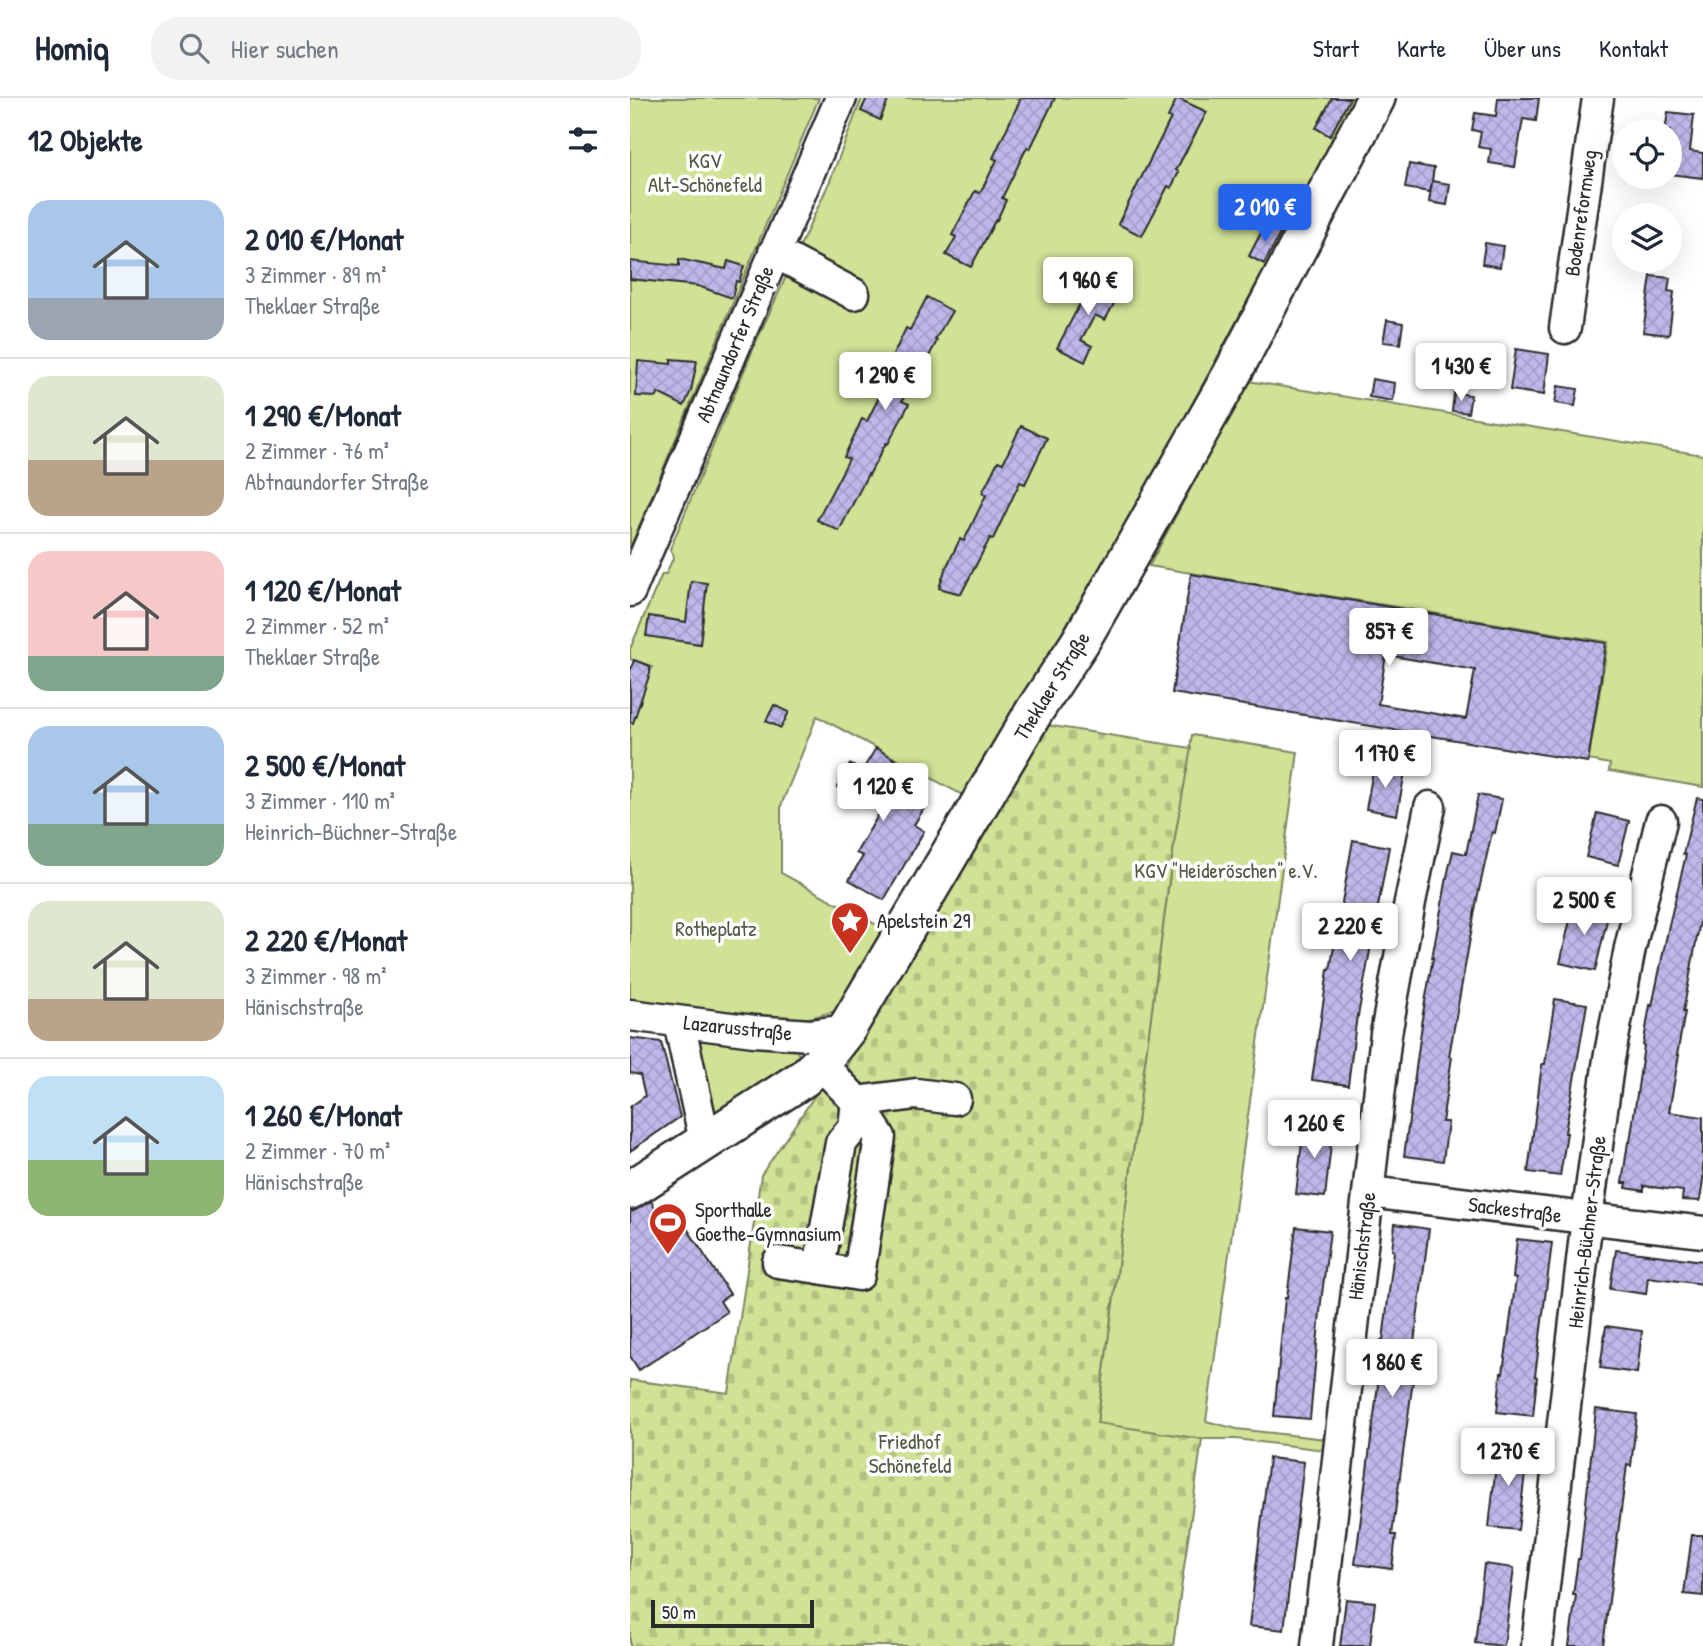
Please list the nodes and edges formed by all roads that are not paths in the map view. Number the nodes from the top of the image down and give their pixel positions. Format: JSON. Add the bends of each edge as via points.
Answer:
{"nodes":[{"id":1,"x":841,"y":98,"type":"edge"},
{"id":2,"x":1376,"y":98,"type":"edge"},
{"id":3,"x":1598,"y":98,"type":"edge"},
{"id":4,"x":774,"y":252,"type":"junction"},
{"id":5,"x":854,"y":294,"type":"dead end"},
{"id":6,"x":1565,"y":328,"type":"dead end"},
{"id":7,"x":630,"y":591,"type":"edge"},
{"id":8,"x":1430,"y":807,"type":"dead end"},
{"id":9,"x":1661,"y":821,"type":"dead end"},
{"id":10,"x":630,"y":1015,"type":"edge"},
{"id":11,"x":679,"y":1022,"type":"junction"},
{"id":12,"x":846,"y":1030,"type":"junction"},
{"id":13,"x":820,"y":1063,"type":"junction"},
{"id":14,"x":954,"y":1099,"type":"dead end"},
{"id":15,"x":857,"y":1102,"type":"junction"},
{"id":16,"x":705,"y":1140,"type":"junction"},
{"id":17,"x":630,"y":1190,"type":"edge"},
{"id":18,"x":1369,"y":1192,"type":"junction"},
{"id":19,"x":1587,"y":1219,"type":"junction"},
{"id":20,"x":1703,"y":1232,"type":"edge"},
{"id":21,"x":778,"y":1262,"type":"dead end"},
{"id":22,"x":819,"y":1268,"type":"junction"},
{"id":23,"x":1317,"y":1646,"type":"edge"},
{"id":24,"x":1537,"y":1646,"type":"edge"}],
"edges":[{"from":1,"to":4,"type":"street","name":"Abtnaundorfer Straße"},
{"from":2,"to":12,"type":"main road","name":"Theklaer Straße","via":[[1232,374],[1080,642]]},
{"from":3,"to":6,"type":"street","name":"Bodenreformweg"},
{"from":4,"to":5,"type":"street"},
{"from":4,"to":7,"type":"street","name":"Abtnaundorfer Straße"},
{"from":8,"to":18,"type":"street","name":"Hänischstraße","via":[[1386,1034]]},
{"from":9,"to":19,"type":"street","name":"Heinrich-Büchner-Straße","via":[[1609,1059]]},
{"from":10,"to":11,"type":"street","name":"Lazarusstraße"},
{"from":11,"to":12,"type":"street","name":"Lazarusstraße","via":[[810,1035]]},
{"from":11,"to":16,"type":"street"},
{"from":12,"to":13,"type":"main road","name":"Theklaer Straße"},
{"from":13,"to":15,"type":"street"},
{"from":13,"to":16,"type":"main road","name":"Theklaer Straße","via":[[804,1078]]},
{"from":14,"to":15,"type":"street","via":[[916,1094]]},
{"from":15,"to":22,"type":"street","via":[[854,1128],[841,1143]]},
{"from":15,"to":22,"type":"street","via":[[880,1137],[859,1275]]},
{"from":16,"to":17,"type":"main road","name":"Theklaer Straße"},
{"from":18,"to":19,"type":"street","name":"Sackestraße"},
{"from":18,"to":23,"type":"street","name":"Hänischstraße"},
{"from":19,"to":20,"type":"street","name":"Sackestraße"},
{"from":19,"to":24,"type":"street","name":"Heinrich-Büchner-Straße"},
{"from":21,"to":22,"type":"street"}]}
